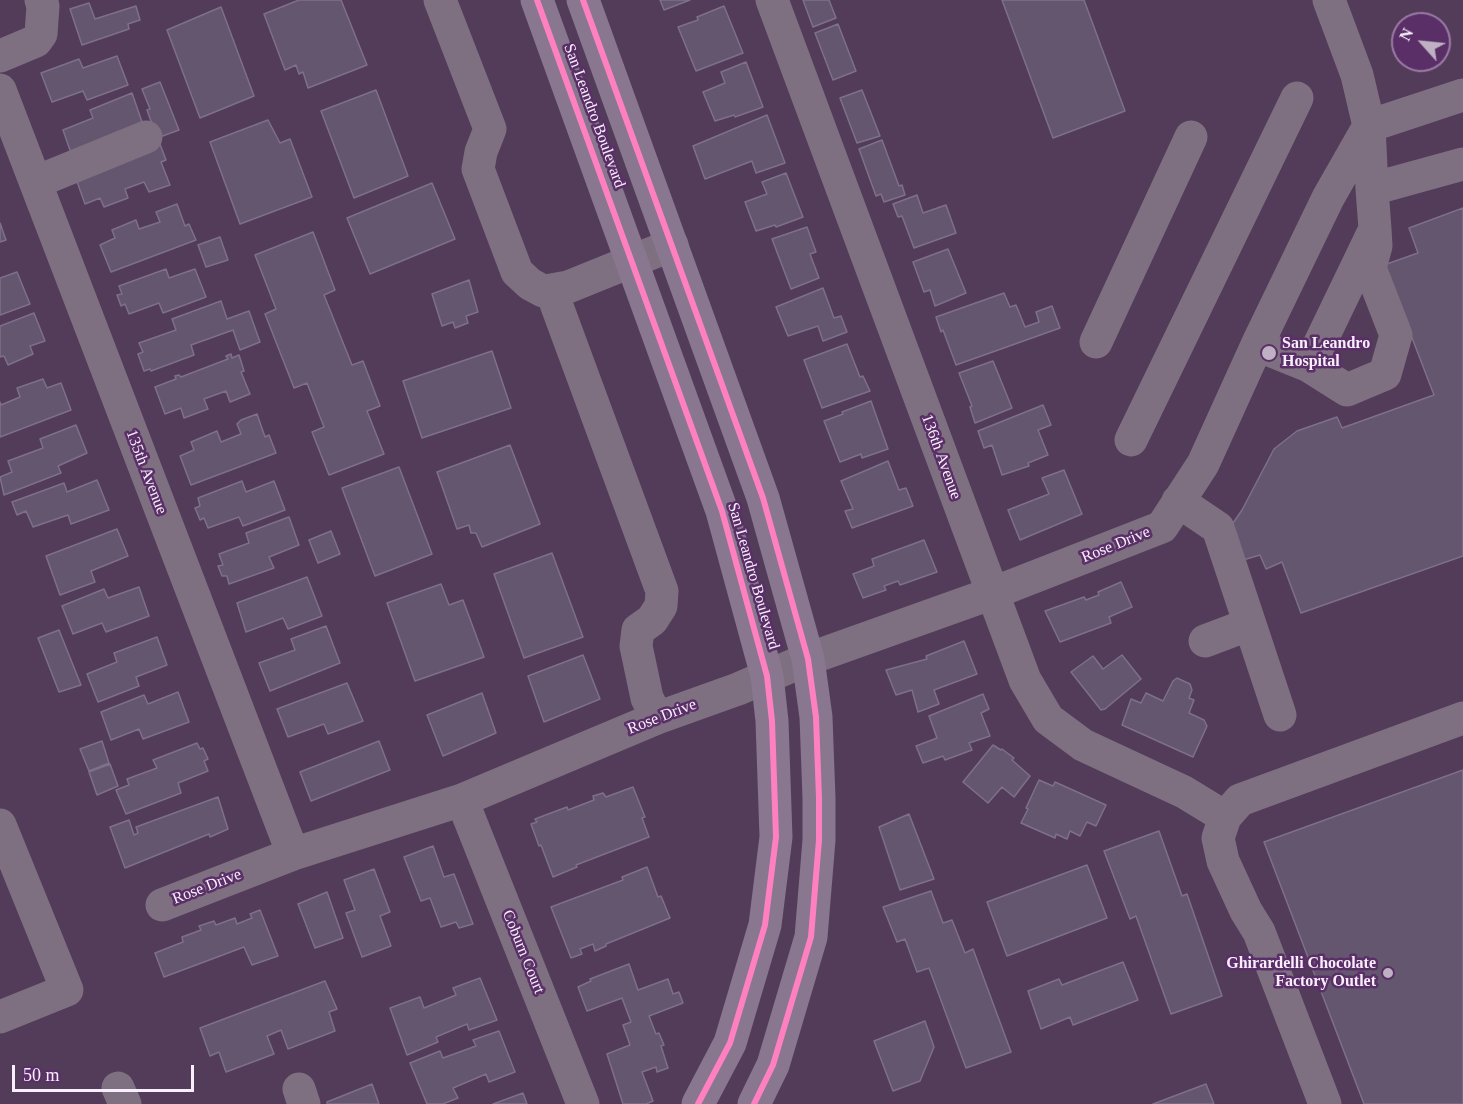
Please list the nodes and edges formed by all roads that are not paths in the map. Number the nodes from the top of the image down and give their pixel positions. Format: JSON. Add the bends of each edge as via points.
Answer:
{"nodes":[{"id":1,"x":440,"y":0,"type":"edge"},
{"id":2,"x":537,"y":0,"type":"edge"},
{"id":3,"x":583,"y":0,"type":"edge"},
{"id":4,"x":772,"y":0,"type":"edge"},
{"id":5,"x":1329,"y":0,"type":"edge"},
{"id":6,"x":47,"y":2,"type":"edge"},
{"id":7,"x":0,"y":56,"type":"edge"},
{"id":8,"x":0,"y":90,"type":"edge"},
{"id":9,"x":1463,"y":95,"type":"edge"},
{"id":10,"x":1297,"y":98,"type":"dead end"},
{"id":11,"x":1369,"y":126,"type":"junction"},
{"id":12,"x":146,"y":137,"type":"dead end"},
{"id":13,"x":1191,"y":137,"type":"dead end"},
{"id":14,"x":1463,"y":164,"type":"edge"},
{"id":15,"x":36,"y":182,"type":"junction"},
{"id":16,"x":1372,"y":189,"type":"junction"},
{"id":17,"x":1375,"y":229,"type":"junction"},
{"id":18,"x":672,"y":245,"type":"junction"},
{"id":19,"x":631,"y":260,"type":"junction"},
{"id":20,"x":551,"y":290,"type":"junction"},
{"id":21,"x":1096,"y":342,"type":"dead end"},
{"id":22,"x":1257,"y":345,"type":"junction"},
{"id":23,"x":1309,"y":366,"type":"junction"},
{"id":24,"x":1131,"y":440,"type":"dead end"},
{"id":25,"x":1170,"y":514,"type":"junction"},
{"id":26,"x":993,"y":593,"type":"junction"},
{"id":27,"x":1250,"y":624,"type":"junction"},
{"id":28,"x":1205,"y":641,"type":"dead end"},
{"id":29,"x":808,"y":659,"type":"junction"},
{"id":30,"x":767,"y":676,"type":"junction"},
{"id":31,"x":1280,"y":715,"type":"dead end"},
{"id":32,"x":657,"y":718,"type":"junction"},
{"id":33,"x":1463,"y":718,"type":"edge"},
{"id":34,"x":462,"y":800,"type":"junction"},
{"id":35,"x":1225,"y":817,"type":"junction"},
{"id":36,"x":0,"y":825,"type":"edge"},
{"id":37,"x":293,"y":854,"type":"junction"},
{"id":38,"x":162,"y":904,"type":"dead end"},
{"id":39,"x":0,"y":1017,"type":"edge"},
{"id":40,"x":583,"y":1104,"type":"edge"},
{"id":41,"x":698,"y":1104,"type":"edge"},
{"id":42,"x":754,"y":1104,"type":"edge"},
{"id":43,"x":1325,"y":1104,"type":"edge"}],
"edges":[{"from":1,"to":20,"type":"street","via":[[490,129],[478,170],[517,272],[543,291]]},
{"from":2,"to":19,"type":"main road","name":"San Leandro Boulevard"},
{"from":3,"to":18,"type":"main road","name":"San Leandro Boulevard"},
{"from":4,"to":26,"type":"street","name":"136th Avenue"},
{"from":5,"to":11,"type":"street","via":[[1357,75]]},
{"from":6,"to":7,"type":"street","via":[[36,41]]},
{"from":8,"to":15,"type":"street","name":"135th Avenue"},
{"from":9,"to":11,"type":"street"},
{"from":10,"to":24,"type":"street"},
{"from":11,"to":16,"type":"street"},
{"from":11,"to":22,"type":"street","via":[[1328,198]]},
{"from":12,"to":15,"type":"street"},
{"from":13,"to":21,"type":"street"},
{"from":14,"to":16,"type":"street"},
{"from":15,"to":37,"type":"street","name":"135th Avenue"},
{"from":16,"to":17,"type":"street"},
{"from":17,"to":23,"type":"street"},
{"from":17,"to":23,"type":"street","via":[[1376,246],[1370,268],[1396,335],[1385,374],[1347,390]]},
{"from":18,"to":19,"type":"street"},
{"from":18,"to":29,"type":"main road","name":"San Leandro Boulevard","via":[[763,498]]},
{"from":19,"to":20,"type":"street","via":[[568,287]]},
{"from":19,"to":30,"type":"main road","name":"San Leandro Boulevard","via":[[722,511]]},
{"from":20,"to":32,"type":"street","via":[[662,591],[661,606],[652,620],[638,630],[636,646],[646,698]]},
{"from":22,"to":23,"type":"street"},
{"from":22,"to":25,"type":"street","via":[[1203,464]]},
{"from":25,"to":26,"type":"street","name":"Rose Drive"},
{"from":25,"to":27,"type":"street","via":[[1218,528]]},
{"from":26,"to":29,"type":"street","name":"Rose Drive"},
{"from":26,"to":35,"type":"street","name":"136th Avenue","via":[[1024,680],[1048,719],[1083,745],[1184,792]]},
{"from":27,"to":28,"type":"street"},
{"from":27,"to":31,"type":"street"},
{"from":29,"to":30,"type":"street","name":"Rose Drive"},
{"from":29,"to":42,"type":"main road","name":"San Leandro Boulevard","via":[[816,717],[819,798],[811,937],[773,1065]]},
{"from":30,"to":32,"type":"street","name":"Rose Drive"},
{"from":30,"to":41,"type":"main road","name":"San Leandro Boulevard","via":[[776,837],[765,925],[730,1043]]},
{"from":32,"to":34,"type":"street","name":"Rose Drive"},
{"from":33,"to":35,"type":"street","via":[[1240,800]]},
{"from":34,"to":37,"type":"street","name":"Rose Drive"},
{"from":34,"to":40,"type":"street","name":"Coburn Court"},
{"from":35,"to":43,"type":"street","via":[[1218,837],[1223,861],[1259,932]]},
{"from":36,"to":39,"type":"street","via":[[67,990]]},
{"from":37,"to":38,"type":"street","name":"Rose Drive"}]}
